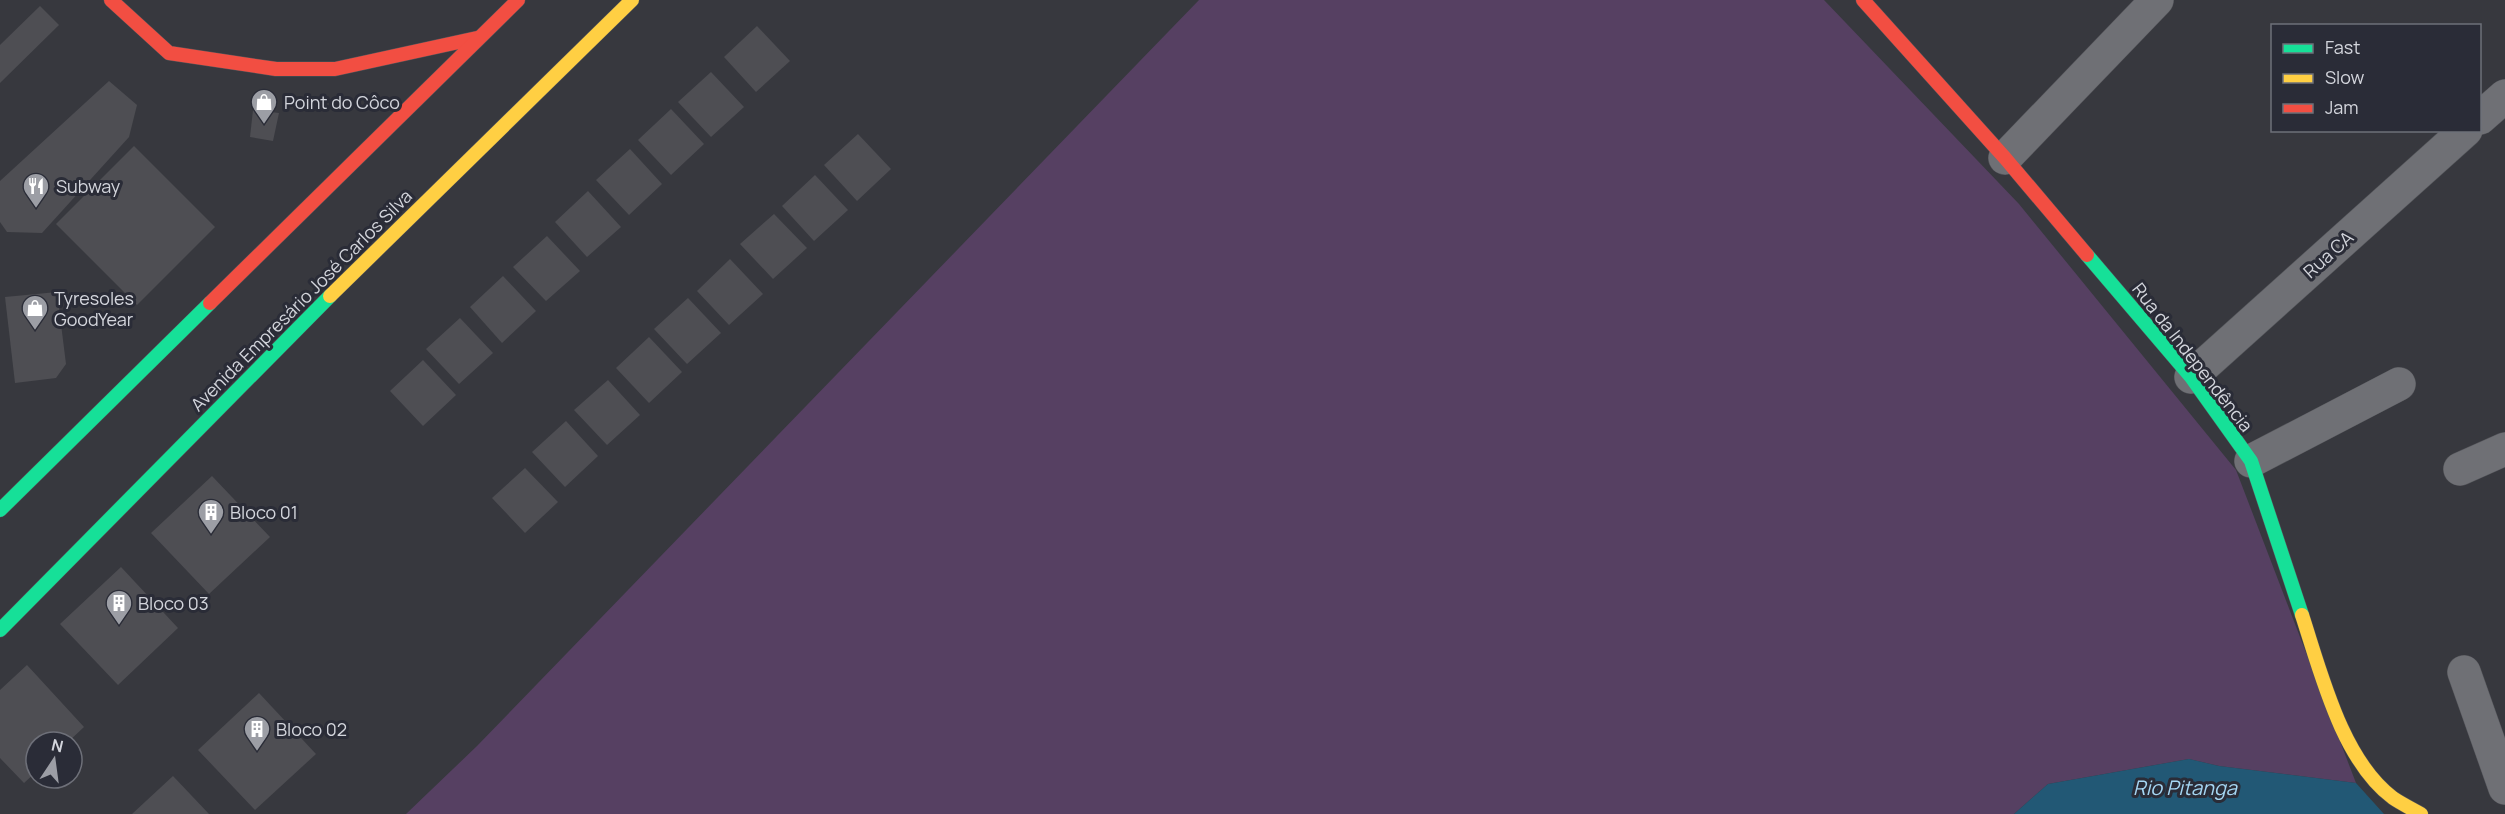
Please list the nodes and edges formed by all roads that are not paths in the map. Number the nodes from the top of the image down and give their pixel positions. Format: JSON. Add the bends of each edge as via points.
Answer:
{"nodes":[{"id":1,"x":111,"y":0,"type":"edge"},
{"id":2,"x":518,"y":0,"type":"edge"},
{"id":3,"x":632,"y":0,"type":"edge"},
{"id":4,"x":1863,"y":0,"type":"edge"},
{"id":5,"x":2157,"y":0,"type":"edge"},
{"id":6,"x":477,"y":38,"type":"junction"},
{"id":7,"x":2505,"y":96,"type":"edge"},
{"id":8,"x":2481,"y":117,"type":"edge"},
{"id":9,"x":2464,"y":132,"type":"edge"},
{"id":10,"x":2005,"y":158,"type":"junction"},
{"id":11,"x":2191,"y":377,"type":"junction"},
{"id":12,"x":2399,"y":384,"type":"dead end"},
{"id":13,"x":2505,"y":448,"type":"edge"},
{"id":14,"x":2251,"y":461,"type":"junction"},
{"id":15,"x":2460,"y":469,"type":"dead end"},
{"id":16,"x":0,"y":510,"type":"edge"},
{"id":17,"x":0,"y":630,"type":"edge"},
{"id":18,"x":2464,"y":672,"type":"dead end"},
{"id":19,"x":2505,"y":788,"type":"edge"},
{"id":20,"x":2421,"y":814,"type":"edge"}],
"edges":[{"from":1,"to":6,"type":"main road","via":[[169,53],[276,69],[335,69]]},
{"from":2,"to":6,"type":"main road"},
{"from":3,"to":17,"type":"main road","name":"Avenida Empresário José Carlos Silva","via":[[264,361]]},
{"from":4,"to":10,"type":"main road","name":"Rua da Independência"},
{"from":5,"to":10,"type":"street"},
{"from":6,"to":16,"type":"main road"},
{"from":7,"to":8,"type":"street"},
{"from":9,"to":11,"type":"street","name":"Rua CA"},
{"from":10,"to":11,"type":"main road","name":"Rua da Independência"},
{"from":11,"to":14,"type":"main road","name":"Rua da Independência"},
{"from":12,"to":14,"type":"street"},
{"from":13,"to":15,"type":"street"},
{"from":14,"to":20,"type":"main road","name":"Rua da Independência","via":[[2336,717],[2363,765],[2392,797]]},
{"from":18,"to":19,"type":"street"}]}
